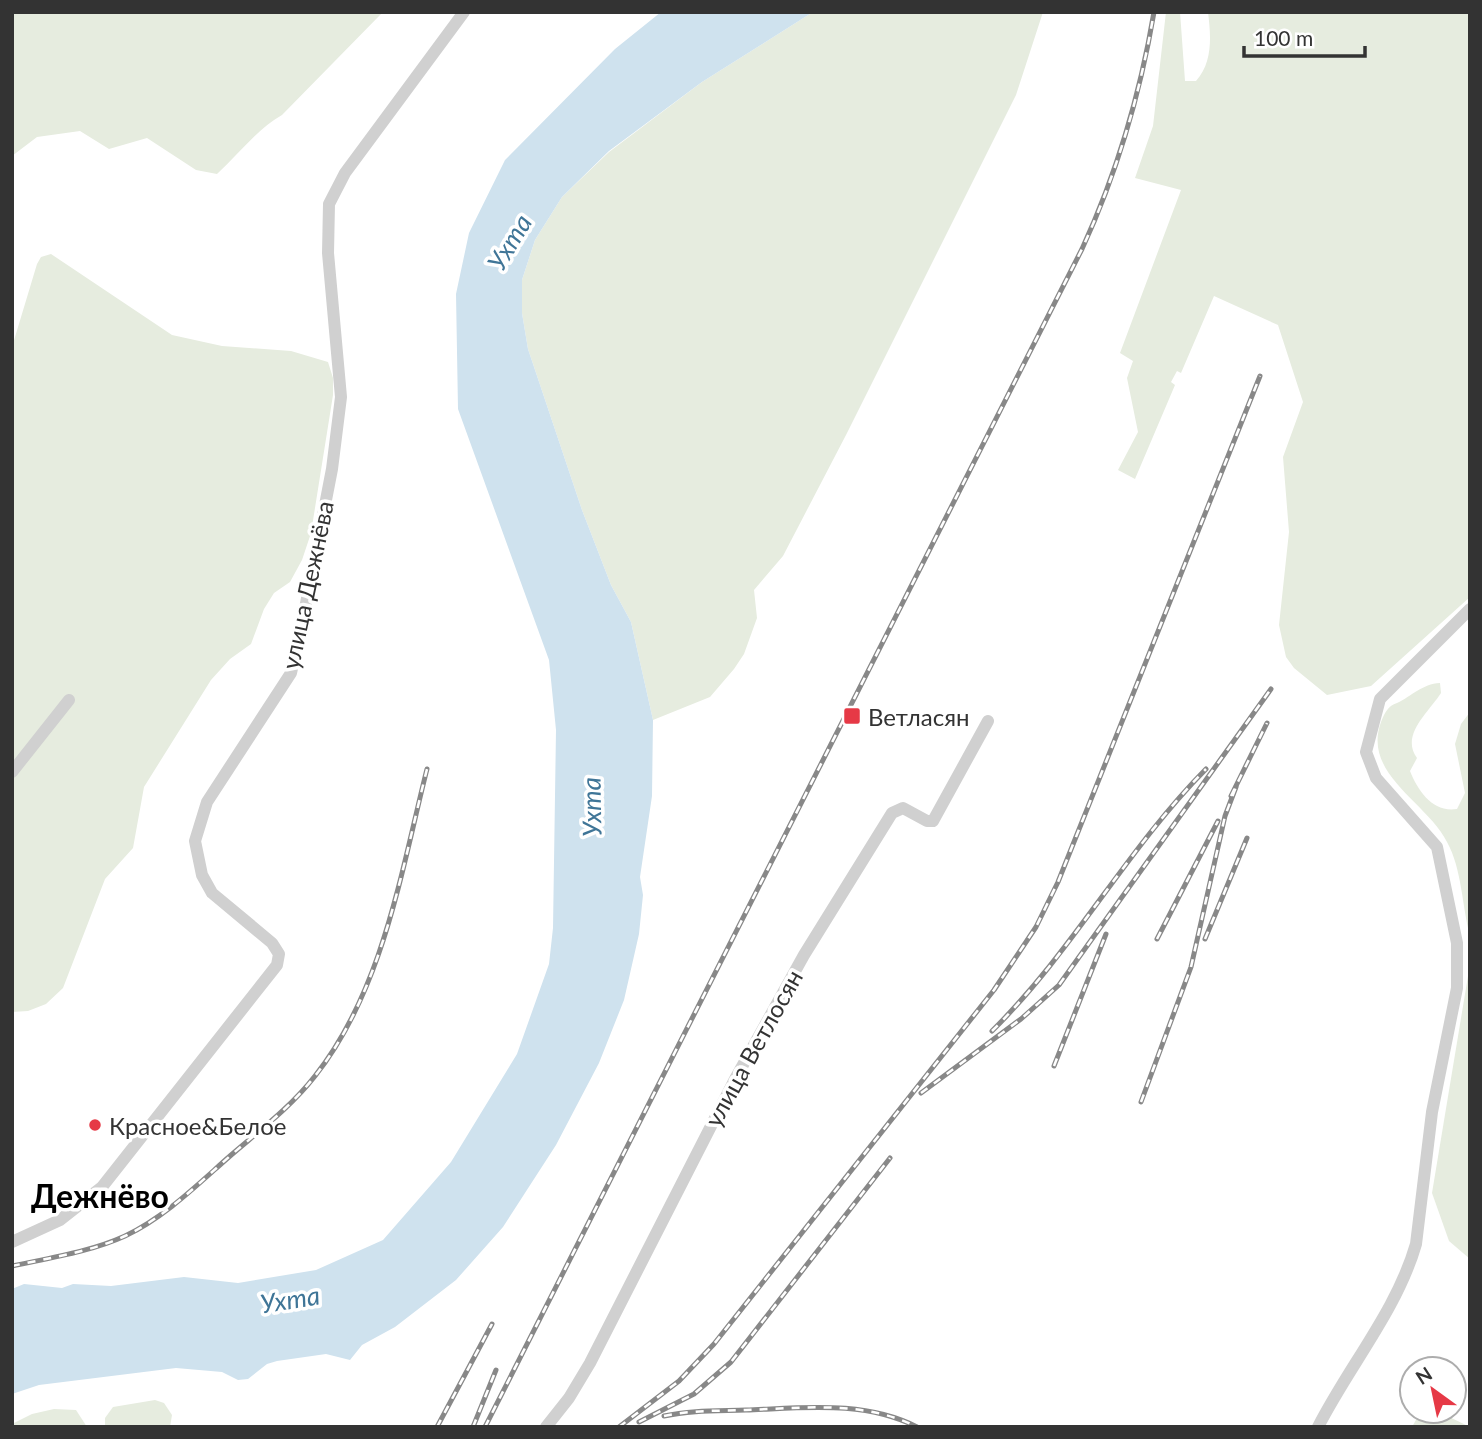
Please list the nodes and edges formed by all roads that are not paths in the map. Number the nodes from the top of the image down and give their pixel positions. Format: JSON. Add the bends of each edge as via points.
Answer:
{"nodes":[{"id":1,"x":464,"y":12,"type":"edge"},
{"id":2,"x":1470,"y":609,"type":"edge"},
{"id":3,"x":69,"y":700,"type":"dead end"},
{"id":4,"x":988,"y":721,"type":"dead end"},
{"id":5,"x":12,"y":772,"type":"edge"},
{"id":6,"x":12,"y":1242,"type":"edge"},
{"id":7,"x":546,"y":1427,"type":"edge"},
{"id":8,"x":1318,"y":1427,"type":"edge"}],
"edges":[{"from":1,"to":6,"type":"street","name":"улица Дежнёва","via":[[345,173],[329,204],[328,253],[341,397],[303,619],[291,673],[207,802],[195,841],[202,875],[212,893],[272,943],[279,954],[277,965],[102,1187],[60,1220]]},
{"from":2,"to":8,"type":"street","via":[[1380,699],[1366,751],[1376,778],[1437,847],[1457,943],[1457,988],[1432,1112],[1416,1244],[1402,1282]]},
{"from":3,"to":5,"type":"street"},
{"from":4,"to":7,"type":"street","name":"улица Ветлосян","via":[[933,821],[903,808],[892,813],[885,824],[734,1080],[583,1376]]}]}
